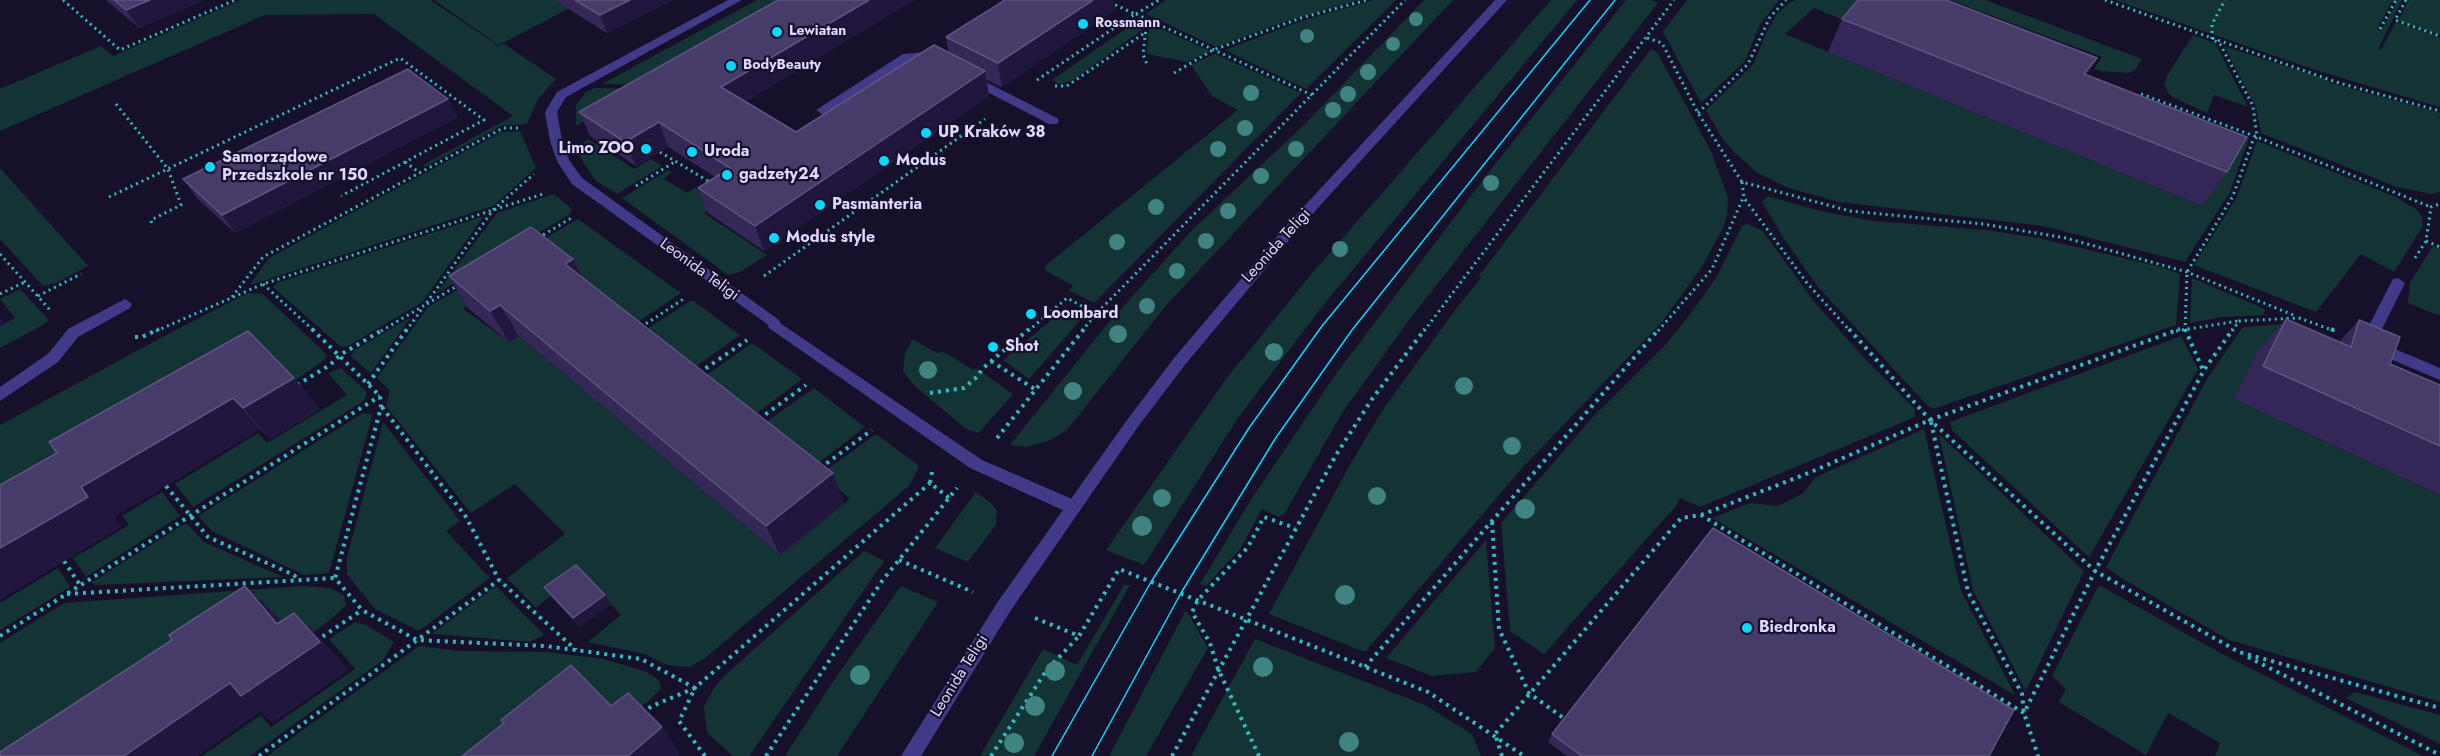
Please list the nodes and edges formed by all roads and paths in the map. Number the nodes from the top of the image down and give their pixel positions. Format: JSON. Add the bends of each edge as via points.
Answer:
{"nodes":[{"id":1,"x":63,"y":0,"type":"edge"},
{"id":2,"x":235,"y":0,"type":"edge"},
{"id":3,"x":736,"y":0,"type":"edge"},
{"id":4,"x":1105,"y":0,"type":"edge"},
{"id":5,"x":1159,"y":0,"type":"edge"},
{"id":6,"x":1367,"y":0,"type":"edge"},
{"id":7,"x":1405,"y":0,"type":"edge"},
{"id":8,"x":1501,"y":0,"type":"edge"},
{"id":9,"x":1674,"y":0,"type":"edge"},
{"id":10,"x":1786,"y":0,"type":"edge"},
{"id":11,"x":2105,"y":0,"type":"edge"},
{"id":12,"x":2225,"y":0,"type":"edge"},
{"id":13,"x":2396,"y":0,"type":"edge"},
{"id":14,"x":2406,"y":0,"type":"edge"},
{"id":15,"x":1135,"y":14,"type":"junction"},
{"id":16,"x":1147,"y":20,"type":"junction"},
{"id":17,"x":2380,"y":29,"type":"dead end"},
{"id":18,"x":1146,"y":32,"type":"junction"},
{"id":19,"x":2440,"y":36,"type":"edge"},
{"id":20,"x":1647,"y":38,"type":"junction"},
{"id":21,"x":2212,"y":39,"type":"junction"},
{"id":22,"x":1213,"y":50,"type":"junction"},
{"id":23,"x":1148,"y":67,"type":"dead end"},
{"id":24,"x":1174,"y":73,"type":"dead end"},
{"id":25,"x":1042,"y":77,"type":"dead end"},
{"id":26,"x":1035,"y":82,"type":"dead end"},
{"id":27,"x":1043,"y":83,"type":"dead end"},
{"id":28,"x":1051,"y":85,"type":"dead end"},
{"id":29,"x":2141,"y":94,"type":"edge"},
{"id":30,"x":1312,"y":95,"type":"junction"},
{"id":31,"x":116,"y":104,"type":"dead end"},
{"id":32,"x":822,"y":110,"type":"dead end"},
{"id":33,"x":2440,"y":111,"type":"edge"},
{"id":34,"x":1698,"y":113,"type":"junction"},
{"id":35,"x":1053,"y":121,"type":"dead end"},
{"id":36,"x":2258,"y":137,"type":"junction"},
{"id":37,"x":956,"y":140,"type":"dead end"},
{"id":38,"x":556,"y":141,"type":"junction"},
{"id":39,"x":660,"y":152,"type":"edge"},
{"id":40,"x":676,"y":161,"type":"junction"},
{"id":41,"x":405,"y":162,"type":"junction"},
{"id":42,"x":542,"y":167,"type":"dead end"},
{"id":43,"x":168,"y":169,"type":"junction"},
{"id":44,"x":420,"y":173,"type":"junction"},
{"id":45,"x":577,"y":181,"type":"junction"},
{"id":46,"x":1742,"y":182,"type":"junction"},
{"id":47,"x":715,"y":186,"type":"edge"},
{"id":48,"x":631,"y":188,"type":"dead end"},
{"id":49,"x":341,"y":196,"type":"dead end"},
{"id":50,"x":109,"y":197,"type":"dead end"},
{"id":51,"x":1744,"y":198,"type":"junction"},
{"id":52,"x":2440,"y":204,"type":"edge"},
{"id":53,"x":2432,"y":207,"type":"junction"},
{"id":54,"x":493,"y":210,"type":"junction"},
{"id":55,"x":566,"y":222,"type":"dead end"},
{"id":56,"x":152,"y":226,"type":"dead end"},
{"id":57,"x":790,"y":233,"type":"edge"},
{"id":58,"x":2426,"y":241,"type":"junction"},
{"id":59,"x":528,"y":243,"type":"edge"},
{"id":60,"x":810,"y":245,"type":"junction"},
{"id":61,"x":2440,"y":247,"type":"edge"},
{"id":62,"x":0,"y":254,"type":"edge"},
{"id":63,"x":779,"y":266,"type":"dead end"},
{"id":64,"x":2187,"y":272,"type":"junction"},
{"id":65,"x":81,"y":274,"type":"dead end"},
{"id":66,"x":25,"y":282,"type":"junction"},
{"id":67,"x":463,"y":282,"type":"edge"},
{"id":68,"x":263,"y":284,"type":"junction"},
{"id":69,"x":2398,"y":284,"type":"joint"},
{"id":70,"x":693,"y":292,"type":"dead end"},
{"id":71,"x":0,"y":294,"type":"edge"},
{"id":72,"x":38,"y":296,"type":"junction"},
{"id":73,"x":232,"y":297,"type":"junction"},
{"id":74,"x":125,"y":304,"type":"dead end"},
{"id":75,"x":425,"y":305,"type":"junction"},
{"id":76,"x":1096,"y":314,"type":"junction"},
{"id":77,"x":2299,"y":318,"type":"junction"},
{"id":78,"x":2239,"y":321,"type":"junction"},
{"id":79,"x":2184,"y":328,"type":"junction"},
{"id":80,"x":639,"y":329,"type":"edge"},
{"id":81,"x":73,"y":333,"type":"junction"},
{"id":82,"x":753,"y":336,"type":"dead end"},
{"id":83,"x":132,"y":338,"type":"dead end"},
{"id":84,"x":2367,"y":342,"type":"junction"},
{"id":85,"x":340,"y":355,"type":"junction"},
{"id":86,"x":991,"y":361,"type":"junction"},
{"id":87,"x":2204,"y":370,"type":"junction"},
{"id":88,"x":697,"y":374,"type":"edge"},
{"id":89,"x":2440,"y":374,"type":"edge"},
{"id":90,"x":814,"y":380,"type":"dead end"},
{"id":91,"x":368,"y":384,"type":"junction"},
{"id":92,"x":297,"y":386,"type":"dead end"},
{"id":93,"x":1036,"y":390,"type":"junction"},
{"id":94,"x":927,"y":393,"type":"dead end"},
{"id":95,"x":0,"y":395,"type":"edge"},
{"id":96,"x":380,"y":396,"type":"junction"},
{"id":97,"x":381,"y":407,"type":"junction"},
{"id":98,"x":758,"y":420,"type":"edge"},
{"id":99,"x":1930,"y":420,"type":"junction"},
{"id":100,"x":877,"y":426,"type":"dead end"},
{"id":101,"x":992,"y":444,"type":"dead end"},
{"id":102,"x":819,"y":469,"type":"edge"},
{"id":103,"x":962,"y":481,"type":"dead end"},
{"id":104,"x":930,"y":483,"type":"dead end"},
{"id":105,"x":166,"y":486,"type":"dead end"},
{"id":106,"x":1073,"y":507,"type":"junction"},
{"id":107,"x":190,"y":515,"type":"junction"},
{"id":108,"x":1701,"y":515,"type":"junction"},
{"id":109,"x":1492,"y":521,"type":"junction"},
{"id":110,"x":1295,"y":528,"type":"junction"},
{"id":111,"x":899,"y":560,"type":"junction"},
{"id":112,"x":64,"y":561,"type":"dead end"},
{"id":113,"x":2095,"y":571,"type":"junction"},
{"id":114,"x":335,"y":578,"type":"junction"},
{"id":115,"x":499,"y":580,"type":"junction"},
{"id":116,"x":300,"y":582,"type":"junction"},
{"id":117,"x":952,"y":582,"type":"dead end"},
{"id":118,"x":80,"y":585,"type":"junction"},
{"id":119,"x":66,"y":594,"type":"junction"},
{"id":120,"x":1198,"y":600,"type":"junction"},
{"id":121,"x":363,"y":610,"type":"junction"},
{"id":122,"x":1245,"y":619,"type":"junction"},
{"id":123,"x":1056,"y":627,"type":"dead end"},
{"id":124,"x":0,"y":636,"type":"edge"},
{"id":125,"x":1078,"y":636,"type":"junction"},
{"id":126,"x":417,"y":640,"type":"junction"},
{"id":127,"x":314,"y":643,"type":"edge"},
{"id":128,"x":576,"y":650,"type":"junction"},
{"id":129,"x":2239,"y":652,"type":"junction"},
{"id":130,"x":1365,"y":667,"type":"junction"},
{"id":131,"x":1218,"y":669,"type":"junction"},
{"id":132,"x":694,"y":688,"type":"junction"},
{"id":133,"x":1529,"y":693,"type":"junction"},
{"id":134,"x":2440,"y":708,"type":"edge"},
{"id":135,"x":2024,"y":713,"type":"junction"},
{"id":136,"x":634,"y":720,"type":"edge"},
{"id":137,"x":1566,"y":720,"type":"edge"},
{"id":138,"x":1495,"y":734,"type":"junction"},
{"id":139,"x":2440,"y":755,"type":"edge"},
{"id":140,"x":259,"y":756,"type":"edge"},
{"id":141,"x":705,"y":756,"type":"edge"},
{"id":142,"x":766,"y":756,"type":"edge"},
{"id":143,"x":910,"y":756,"type":"edge"},
{"id":144,"x":991,"y":756,"type":"edge"},
{"id":145,"x":1172,"y":756,"type":"edge"},
{"id":146,"x":1259,"y":756,"type":"edge"},
{"id":147,"x":1502,"y":756,"type":"edge"},
{"id":148,"x":1524,"y":756,"type":"edge"},
{"id":149,"x":2038,"y":756,"type":"edge"}],
"edges":[{"from":1,"to":2,"type":"path","via":[[120,50]]},
{"from":3,"to":38,"type":"street","name":"Leonida Teligi","via":[[561,95],[551,112]]},
{"from":4,"to":15,"type":"path"},
{"from":5,"to":15,"type":"path"},
{"from":6,"to":22,"type":"path","via":[[1301,18]]},
{"from":7,"to":30,"type":"path"},
{"from":8,"to":106,"type":"street","name":"Leonida Teligi","via":[[1235,293],[1179,362]]},
{"from":9,"to":20,"type":"path"},
{"from":10,"to":34,"type":"path","via":[[1770,17],[1748,64]]},
{"from":11,"to":21,"type":"path"},
{"from":12,"to":21,"type":"path","via":[[2212,24]]},
{"from":13,"to":17,"type":"path"},
{"from":14,"to":19,"type":"path","via":[[2395,20]]},
{"from":15,"to":16,"type":"path"},
{"from":15,"to":25,"type":"path"},
{"from":16,"to":18,"type":"path"},
{"from":16,"to":22,"type":"path"},
{"from":18,"to":23,"type":"path","via":[[1143,54]]},
{"from":18,"to":28,"type":"path","via":[[1067,86]]},
{"from":20,"to":34,"type":"path","via":[[1662,43]]},
{"from":20,"to":110,"type":"path","via":[[1372,399]]},
{"from":21,"to":33,"type":"path","via":[[2336,82]]},
{"from":21,"to":36,"type":"path","via":[[2220,44],[2253,106]]},
{"from":22,"to":24,"type":"path"},
{"from":22,"to":30,"type":"path"},
{"from":26,"to":27,"type":"path"},
{"from":29,"to":36,"type":"path"},
{"from":30,"to":76,"type":"path"},
{"from":31,"to":43,"type":"path"},
{"from":32,"to":35,"type":"street","via":[[907,57],[927,56]]},
{"from":34,"to":46,"type":"path"},
{"from":36,"to":53,"type":"path"},
{"from":36,"to":64,"type":"path","via":[[2253,140],[2233,196]]},
{"from":37,"to":60,"type":"path"},
{"from":38,"to":44,"type":"path","via":[[531,144],[526,128],[503,128]]},
{"from":38,"to":45,"type":"street","name":"Leonida Teligi","via":[[563,161]]},
{"from":39,"to":40,"type":"path"},
{"from":40,"to":47,"type":"path"},
{"from":40,"to":48,"type":"path"},
{"from":41,"to":43,"type":"path","via":[[484,120],[400,58]]},
{"from":41,"to":44,"type":"path"},
{"from":41,"to":49,"type":"path"},
{"from":42,"to":54,"type":"path"},
{"from":43,"to":50,"type":"path"},
{"from":43,"to":56,"type":"path","via":[[181,205],[151,220]]},
{"from":44,"to":73,"type":"path","via":[[263,257]]},
{"from":45,"to":54,"type":"path"},
{"from":45,"to":106,"type":"street","name":"Leonida Teligi","via":[[976,464]]},
{"from":46,"to":51,"type":"path"},
{"from":46,"to":64,"type":"path","via":[[1850,211],[1983,224],[2066,238]]},
{"from":51,"to":99,"type":"path","via":[[1807,283]]},
{"from":51,"to":109,"type":"path","via":[[1712,269]]},
{"from":52,"to":53,"type":"path"},
{"from":53,"to":58,"type":"path"},
{"from":54,"to":68,"type":"path"},
{"from":54,"to":75,"type":"path"},
{"from":55,"to":59,"type":"path"},
{"from":57,"to":60,"type":"path"},
{"from":58,"to":61,"type":"path"},
{"from":58,"to":69,"type":"path"},
{"from":60,"to":63,"type":"path"},
{"from":62,"to":66,"type":"path"},
{"from":64,"to":77,"type":"path"},
{"from":64,"to":79,"type":"path"},
{"from":65,"to":72,"type":"path"},
{"from":66,"to":71,"type":"path"},
{"from":66,"to":72,"type":"path"},
{"from":67,"to":75,"type":"path"},
{"from":68,"to":73,"type":"path"},
{"from":68,"to":85,"type":"path"},
{"from":69,"to":84,"type":"street"},
{"from":70,"to":80,"type":"path"},
{"from":72,"to":81,"type":"path"},
{"from":73,"to":83,"type":"path"},
{"from":74,"to":81,"type":"street"},
{"from":75,"to":85,"type":"path"},
{"from":75,"to":91,"type":"path"},
{"from":76,"to":86,"type":"path","via":[[1067,298]]},
{"from":76,"to":93,"type":"path"},
{"from":77,"to":78,"type":"path"},
{"from":77,"to":84,"type":"path"},
{"from":78,"to":79,"type":"path"},
{"from":78,"to":87,"type":"path"},
{"from":79,"to":87,"type":"path"},
{"from":79,"to":99,"type":"path"},
{"from":81,"to":95,"type":"street","via":[[52,358]]},
{"from":82,"to":88,"type":"path"},
{"from":84,"to":89,"type":"street"},
{"from":85,"to":91,"type":"path"},
{"from":85,"to":92,"type":"path"},
{"from":86,"to":93,"type":"path"},
{"from":86,"to":94,"type":"path","via":[[964,388]]},
{"from":87,"to":113,"type":"path"},
{"from":90,"to":98,"type":"path"},
{"from":91,"to":96,"type":"path"},
{"from":93,"to":101,"type":"path"},
{"from":96,"to":97,"type":"path"},
{"from":96,"to":107,"type":"path"},
{"from":97,"to":114,"type":"path"},
{"from":97,"to":115,"type":"path","via":[[466,517]]},
{"from":99,"to":108,"type":"path"},
{"from":99,"to":113,"type":"path"},
{"from":99,"to":135,"type":"path","via":[[1968,592],[2022,694]]},
{"from":100,"to":102,"type":"path"},
{"from":103,"to":111,"type":"path"},
{"from":104,"to":132,"type":"path"},
{"from":105,"to":107,"type":"path"},
{"from":106,"to":143,"type":"street","name":"Leonida Teligi","via":[[1005,605]]},
{"from":107,"to":116,"type":"path","via":[[208,537],[294,575]]},
{"from":107,"to":118,"type":"path"},
{"from":108,"to":133,"type":"path","via":[[1681,518]]},
{"from":108,"to":135,"type":"path"},
{"from":109,"to":130,"type":"path"},
{"from":109,"to":133,"type":"path","via":[[1499,629]]},
{"from":110,"to":120,"type":"path","via":[[1264,517],[1248,547]]},
{"from":110,"to":122,"type":"path"},
{"from":111,"to":117,"type":"path"},
{"from":111,"to":142,"type":"path"},
{"from":112,"to":118,"type":"path"},
{"from":113,"to":129,"type":"path"},
{"from":113,"to":135,"type":"path"},
{"from":114,"to":116,"type":"path"},
{"from":114,"to":121,"type":"path"},
{"from":115,"to":126,"type":"path"},
{"from":115,"to":128,"type":"path"},
{"from":116,"to":119,"type":"path"},
{"from":118,"to":119,"type":"path"},
{"from":119,"to":124,"type":"path"},
{"from":120,"to":122,"type":"path"},
{"from":120,"to":125,"type":"path","via":[[1119,569]]},
{"from":120,"to":131,"type":"path","via":[[1192,612],[1210,643]]},
{"from":121,"to":126,"type":"path"},
{"from":121,"to":127,"type":"path"},
{"from":122,"to":130,"type":"path"},
{"from":122,"to":131,"type":"path"},
{"from":123,"to":125,"type":"path"},
{"from":125,"to":144,"type":"path","via":[[1046,671]]},
{"from":126,"to":128,"type":"path"},
{"from":126,"to":140,"type":"path"},
{"from":128,"to":132,"type":"path","via":[[641,659]]},
{"from":129,"to":134,"type":"path"},
{"from":129,"to":139,"type":"path"},
{"from":130,"to":138,"type":"path","via":[[1428,692]]},
{"from":131,"to":145,"type":"path"},
{"from":131,"to":146,"type":"path"},
{"from":132,"to":136,"type":"path","via":[[652,706]]},
{"from":132,"to":141,"type":"path","via":[[679,721]]},
{"from":133,"to":137,"type":"path"},
{"from":133,"to":138,"type":"path"},
{"from":135,"to":149,"type":"path"},
{"from":138,"to":147,"type":"path"},
{"from":138,"to":148,"type":"path"}]}
